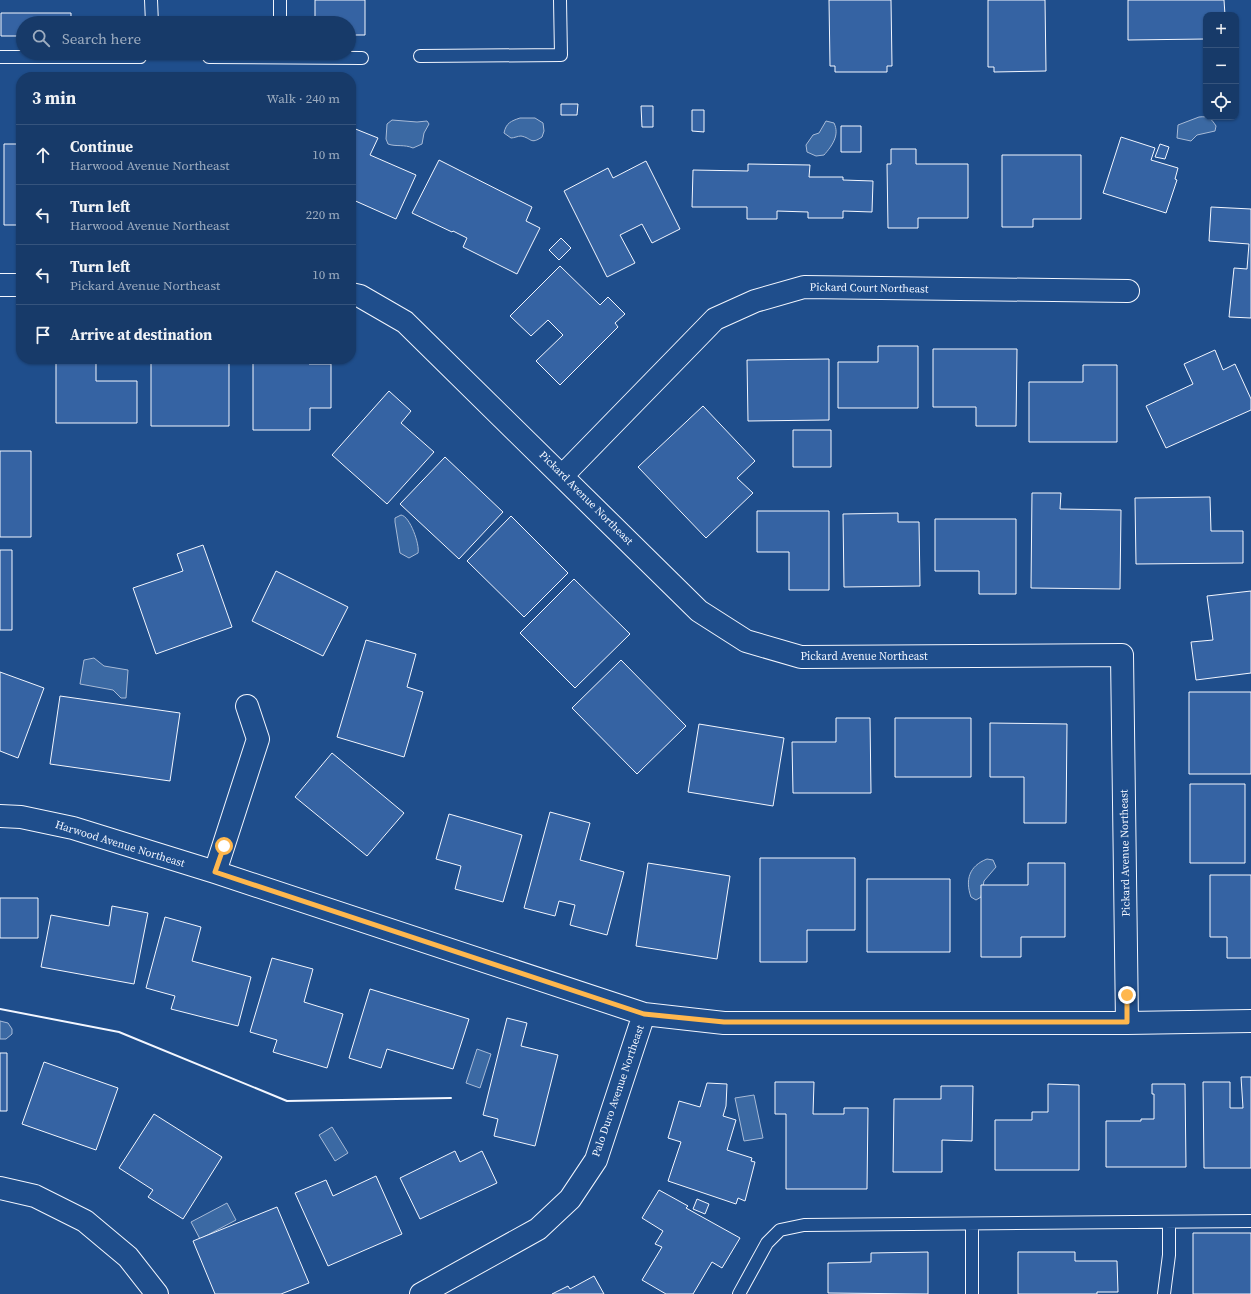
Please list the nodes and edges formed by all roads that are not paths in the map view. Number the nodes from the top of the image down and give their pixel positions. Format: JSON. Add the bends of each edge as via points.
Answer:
{"nodes":[{"id":1,"x":151,"y":0,"type":"edge"},
{"id":2,"x":280,"y":0,"type":"edge"},
{"id":3,"x":560,"y":0,"type":"edge"},
{"id":4,"x":152,"y":16,"type":"edge"},
{"id":5,"x":280,"y":16,"type":"edge"},
{"id":6,"x":420,"y":56,"type":"dead end"},
{"id":7,"x":0,"y":57,"type":"edge"},
{"id":8,"x":16,"y":57,"type":"edge"},
{"id":9,"x":356,"y":58,"type":"edge"},
{"id":10,"x":362,"y":58,"type":"dead end"},
{"id":11,"x":0,"y":285,"type":"edge"},
{"id":12,"x":16,"y":285,"type":"edge"},
{"id":13,"x":1128,"y":292,"type":"dead end"},
{"id":14,"x":356,"y":295,"type":"edge"},
{"id":15,"x":563,"y":475,"type":"junction"},
{"id":16,"x":247,"y":706,"type":"dead end"},
{"id":17,"x":0,"y":816,"type":"edge"},
{"id":18,"x":215,"y":872,"type":"junction"},
{"id":19,"x":644,"y":1014,"type":"junction"},
{"id":20,"x":1251,"y":1020,"type":"edge"},
{"id":21,"x":1127,"y":1022,"type":"junction"},
{"id":22,"x":0,"y":1188,"type":"edge"},
{"id":23,"x":1251,"y":1221,"type":"edge"},
{"id":24,"x":1169,"y":1222,"type":"junction"},
{"id":25,"x":972,"y":1224,"type":"junction"},
{"id":26,"x":157,"y":1294,"type":"edge"},
{"id":27,"x":421,"y":1294,"type":"edge"},
{"id":28,"x":739,"y":1294,"type":"edge"},
{"id":29,"x":972,"y":1294,"type":"edge"},
{"id":30,"x":1164,"y":1294,"type":"edge"}],
"edges":[{"from":1,"to":4,"type":"lane"},
{"from":2,"to":5,"type":"lane"},
{"from":3,"to":6,"type":"lane","via":[[561,55]]},
{"from":7,"to":8,"type":"lane"},
{"from":9,"to":10,"type":"lane"},
{"from":11,"to":12,"type":"street"},
{"from":13,"to":15,"type":"street","name":"Pickard Court Northeast","via":[[804,287],[756,301],[715,319]]},
{"from":14,"to":15,"type":"street","name":"Pickard Avenue Northeast","via":[[405,322]]},
{"from":15,"to":21,"type":"street","name":"Pickard Avenue Northeast","via":[[699,611],[746,641],[801,657],[1122,655]]},
{"from":16,"to":18,"type":"street","via":[[258,739]]},
{"from":17,"to":18,"type":"street","name":"Harwood Avenue Northeast","via":[[20,817],[73,828]]},
{"from":18,"to":19,"type":"street","name":"Harwood Avenue Northeast"},
{"from":19,"to":21,"type":"street","name":"Harwood Avenue Northeast","via":[[724,1022]]},
{"from":19,"to":27,"type":"street","name":"Palo Duro Avenue Northeast","via":[[596,1160],[570,1199],[538,1229]]},
{"from":20,"to":21,"type":"street","name":"Harwood Avenue Northeast"},
{"from":22,"to":26,"type":"street","via":[[35,1196],[85,1221],[128,1257]]},
{"from":23,"to":24,"type":"lane"},
{"from":24,"to":25,"type":"lane"},
{"from":24,"to":30,"type":"lane","via":[[1169,1255]]},
{"from":25,"to":28,"type":"lane","via":[[804,1225],[780,1230],[767,1243]]},
{"from":25,"to":29,"type":"lane"}]}
